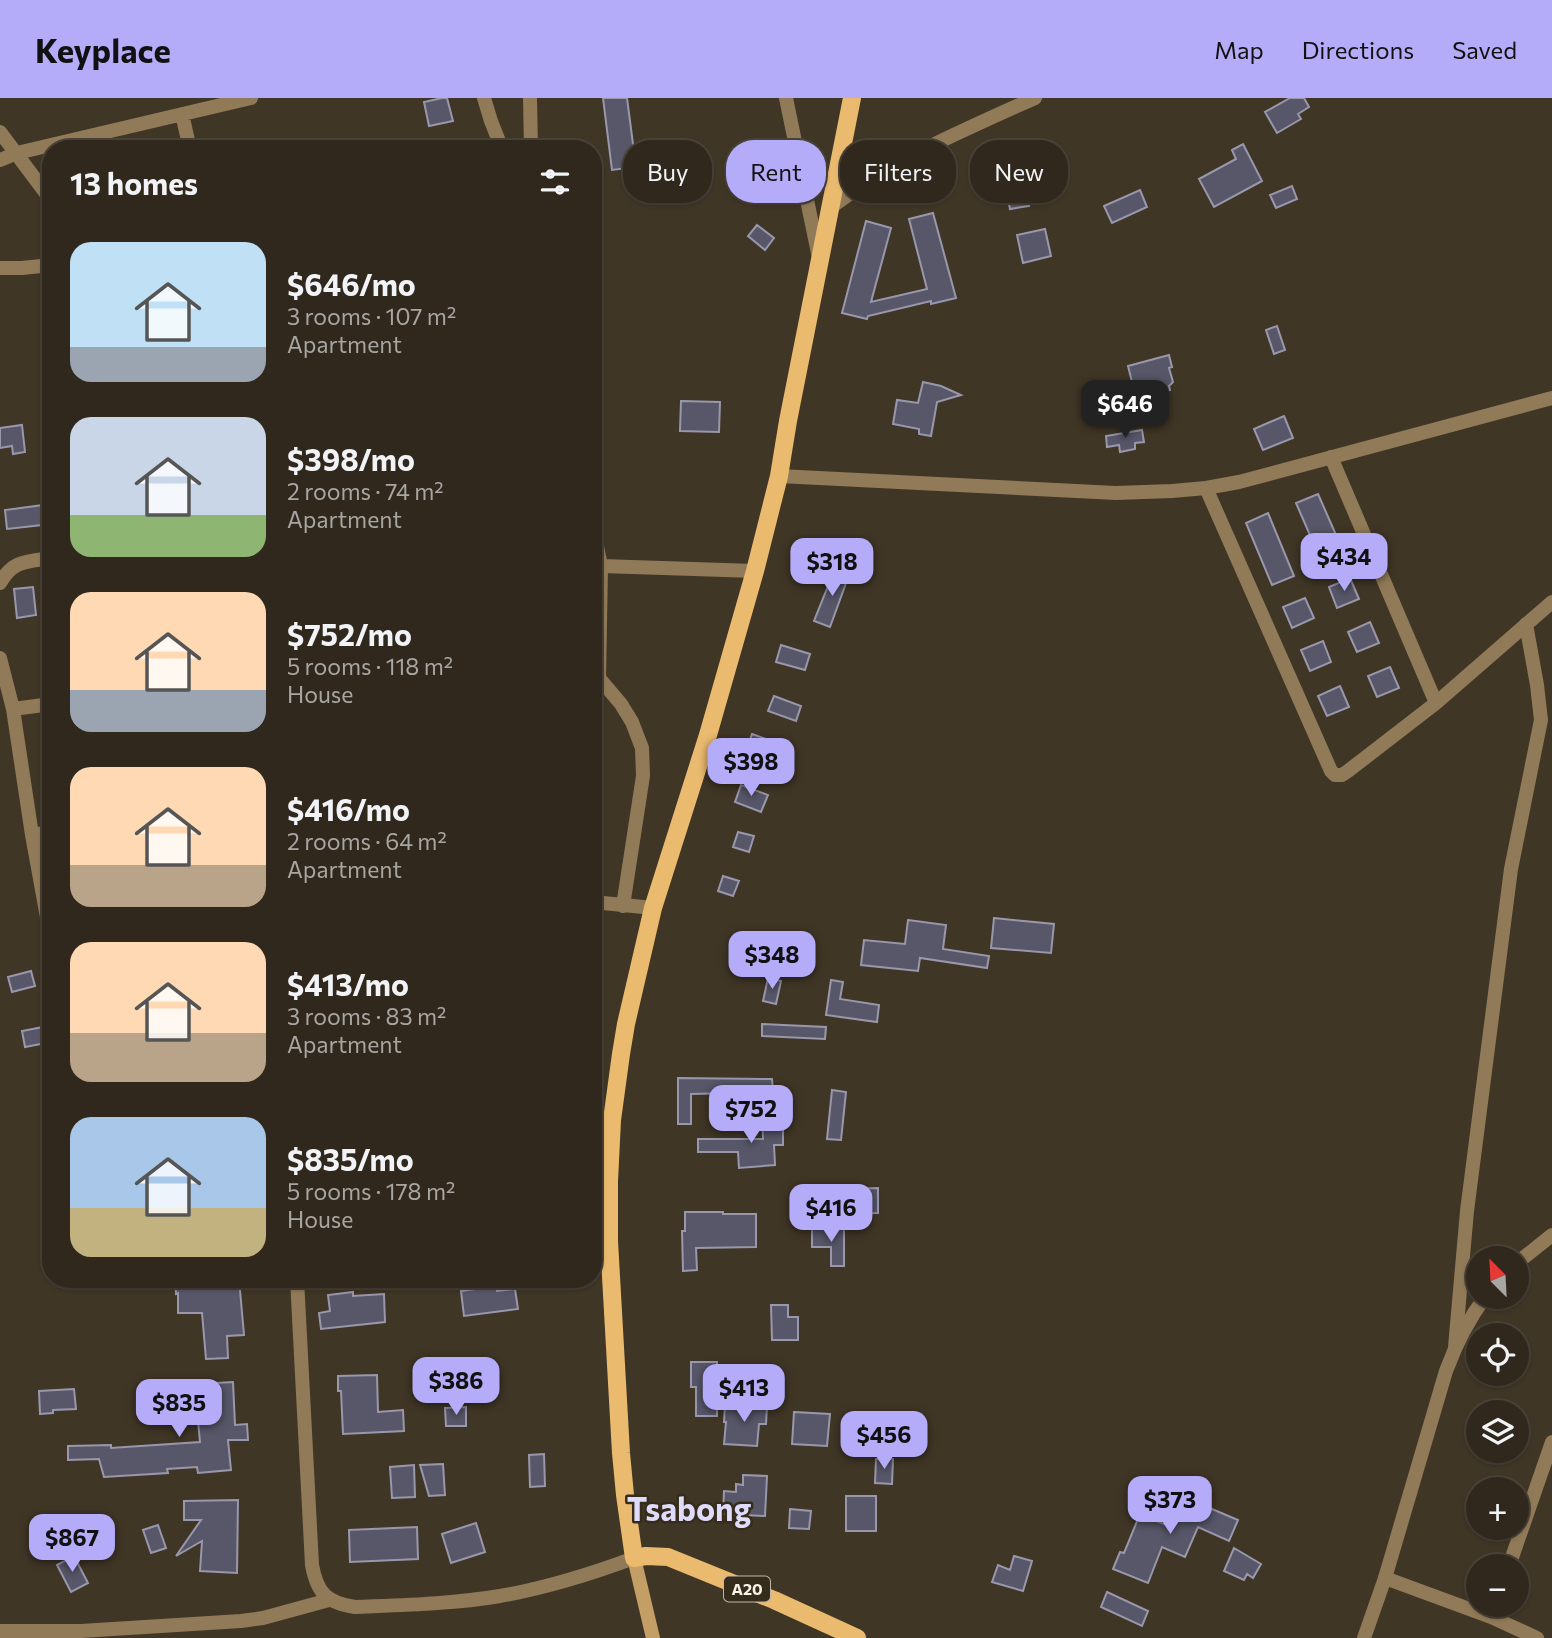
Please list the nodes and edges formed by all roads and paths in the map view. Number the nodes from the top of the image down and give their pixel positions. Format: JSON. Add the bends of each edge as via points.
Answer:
{"nodes":[{"id":1,"x":251,"y":98,"type":"edge"},
{"id":2,"x":484,"y":98,"type":"edge"},
{"id":3,"x":530,"y":98,"type":"edge"},
{"id":4,"x":786,"y":98,"type":"edge"},
{"id":5,"x":852,"y":98,"type":"edge"},
{"id":6,"x":1035,"y":98,"type":"edge"},
{"id":7,"x":182,"y":114,"type":"junction"},
{"id":8,"x":0,"y":132,"type":"edge"},
{"id":9,"x":72,"y":140,"type":"edge"},
{"id":10,"x":188,"y":140,"type":"edge"},
{"id":11,"x":499,"y":140,"type":"edge"},
{"id":12,"x":531,"y":140,"type":"edge"},
{"id":13,"x":42,"y":147,"type":"edge"},
{"id":14,"x":17,"y":153,"type":"junction"},
{"id":15,"x":0,"y":160,"type":"edge"},
{"id":16,"x":42,"y":188,"type":"edge"},
{"id":17,"x":830,"y":208,"type":"junction"},
{"id":18,"x":820,"y":260,"type":"junction"},
{"id":19,"x":42,"y":266,"type":"edge"},
{"id":20,"x":0,"y":268,"type":"edge"},
{"id":21,"x":1552,"y":398,"type":"edge"},
{"id":22,"x":1331,"y":457,"type":"junction"},
{"id":23,"x":779,"y":476,"type":"junction"},
{"id":24,"x":1206,"y":488,"type":"junction"},
{"id":25,"x":42,"y":560,"type":"edge"},
{"id":26,"x":602,"y":566,"type":"edge"},
{"id":27,"x":755,"y":571,"type":"junction"},
{"id":28,"x":0,"y":583,"type":"edge"},
{"id":29,"x":1552,"y":602,"type":"edge"},
{"id":30,"x":1526,"y":625,"type":"junction"},
{"id":31,"x":0,"y":658,"type":"edge"},
{"id":32,"x":602,"y":683,"type":"edge"},
{"id":33,"x":1436,"y":703,"type":"junction"},
{"id":34,"x":42,"y":705,"type":"edge"},
{"id":35,"x":13,"y":709,"type":"junction"},
{"id":36,"x":42,"y":833,"type":"edge"},
{"id":37,"x":32,"y":835,"type":"junction"},
{"id":38,"x":42,"y":890,"type":"edge"},
{"id":39,"x":602,"y":903,"type":"edge"},
{"id":40,"x":623,"y":906,"type":"junction"},
{"id":41,"x":653,"y":908,"type":"junction"},
{"id":42,"x":1552,"y":1235,"type":"edge"},
{"id":43,"x":1530,"y":1253,"type":"edge"},
{"id":44,"x":297,"y":1288,"type":"edge"},
{"id":45,"x":1477,"y":1309,"type":"edge"},
{"id":46,"x":1455,"y":1347,"type":"junction"},
{"id":47,"x":1552,"y":1442,"type":"edge"},
{"id":48,"x":1513,"y":1554,"type":"edge"},
{"id":49,"x":634,"y":1558,"type":"junction"},
{"id":50,"x":1385,"y":1578,"type":"junction"},
{"id":51,"x":329,"y":1600,"type":"junction"},
{"id":52,"x":1466,"y":1603,"type":"edge"},
{"id":53,"x":1503,"y":1617,"type":"edge"},
{"id":54,"x":0,"y":1631,"type":"edge"},
{"id":55,"x":653,"y":1638,"type":"edge"},
{"id":56,"x":856,"y":1638,"type":"edge"},
{"id":57,"x":1364,"y":1638,"type":"edge"},
{"id":58,"x":1536,"y":1638,"type":"edge"}],
"edges":[{"from":1,"to":7,"type":"street"},
{"from":2,"to":11,"type":"street"},
{"from":3,"to":12,"type":"street"},
{"from":4,"to":18,"type":"street"},
{"from":5,"to":17,"type":"main road"},
{"from":6,"to":17,"type":"street","via":[[907,158]]},
{"from":7,"to":9,"type":"street"},
{"from":7,"to":10,"type":"street"},
{"from":8,"to":14,"type":"street"},
{"from":13,"to":14,"type":"street"},
{"from":14,"to":15,"type":"street"},
{"from":14,"to":16,"type":"street"},
{"from":17,"to":18,"type":"main road"},
{"from":18,"to":23,"type":"main road"},
{"from":19,"to":20,"type":"street"},
{"from":21,"to":22,"type":"street"},
{"from":22,"to":24,"type":"street"},
{"from":22,"to":33,"type":"street"},
{"from":23,"to":24,"type":"street","via":[[1116,493]]},
{"from":23,"to":27,"type":"main road"},
{"from":24,"to":33,"type":"street","via":[[1335,775],[1348,771]]},
{"from":25,"to":28,"type":"street","via":[[14,566]]},
{"from":26,"to":27,"type":"street"},
{"from":27,"to":41,"type":"main road"},
{"from":29,"to":30,"type":"street"},
{"from":30,"to":33,"type":"street"},
{"from":30,"to":46,"type":"street","via":[[1541,720],[1511,869],[1467,1211]]},
{"from":31,"to":35,"type":"street"},
{"from":32,"to":40,"type":"street","via":[[621,704],[642,748],[643,776]]},
{"from":34,"to":35,"type":"street"},
{"from":35,"to":37,"type":"street"},
{"from":36,"to":37,"type":"street"},
{"from":37,"to":38,"type":"street"},
{"from":39,"to":40,"type":"street"},
{"from":40,"to":41,"type":"street"},
{"from":41,"to":49,"type":"main road","via":[[621,1054],[609,1181],[621,1453]]},
{"from":42,"to":43,"type":"street"},
{"from":44,"to":51,"type":"street","via":[[313,1575]]},
{"from":45,"to":46,"type":"street"},
{"from":46,"to":50,"type":"street"},
{"from":47,"to":48,"type":"street"},
{"from":49,"to":51,"type":"street","via":[[500,1596],[355,1607]]},
{"from":49,"to":55,"type":"main road"},
{"from":49,"to":56,"type":"main road","number":"A20","via":[[668,1557]]},
{"from":50,"to":52,"type":"street"},
{"from":50,"to":57,"type":"street"},
{"from":51,"to":54,"type":"street","via":[[241,1621]]},
{"from":53,"to":58,"type":"street"}]}
